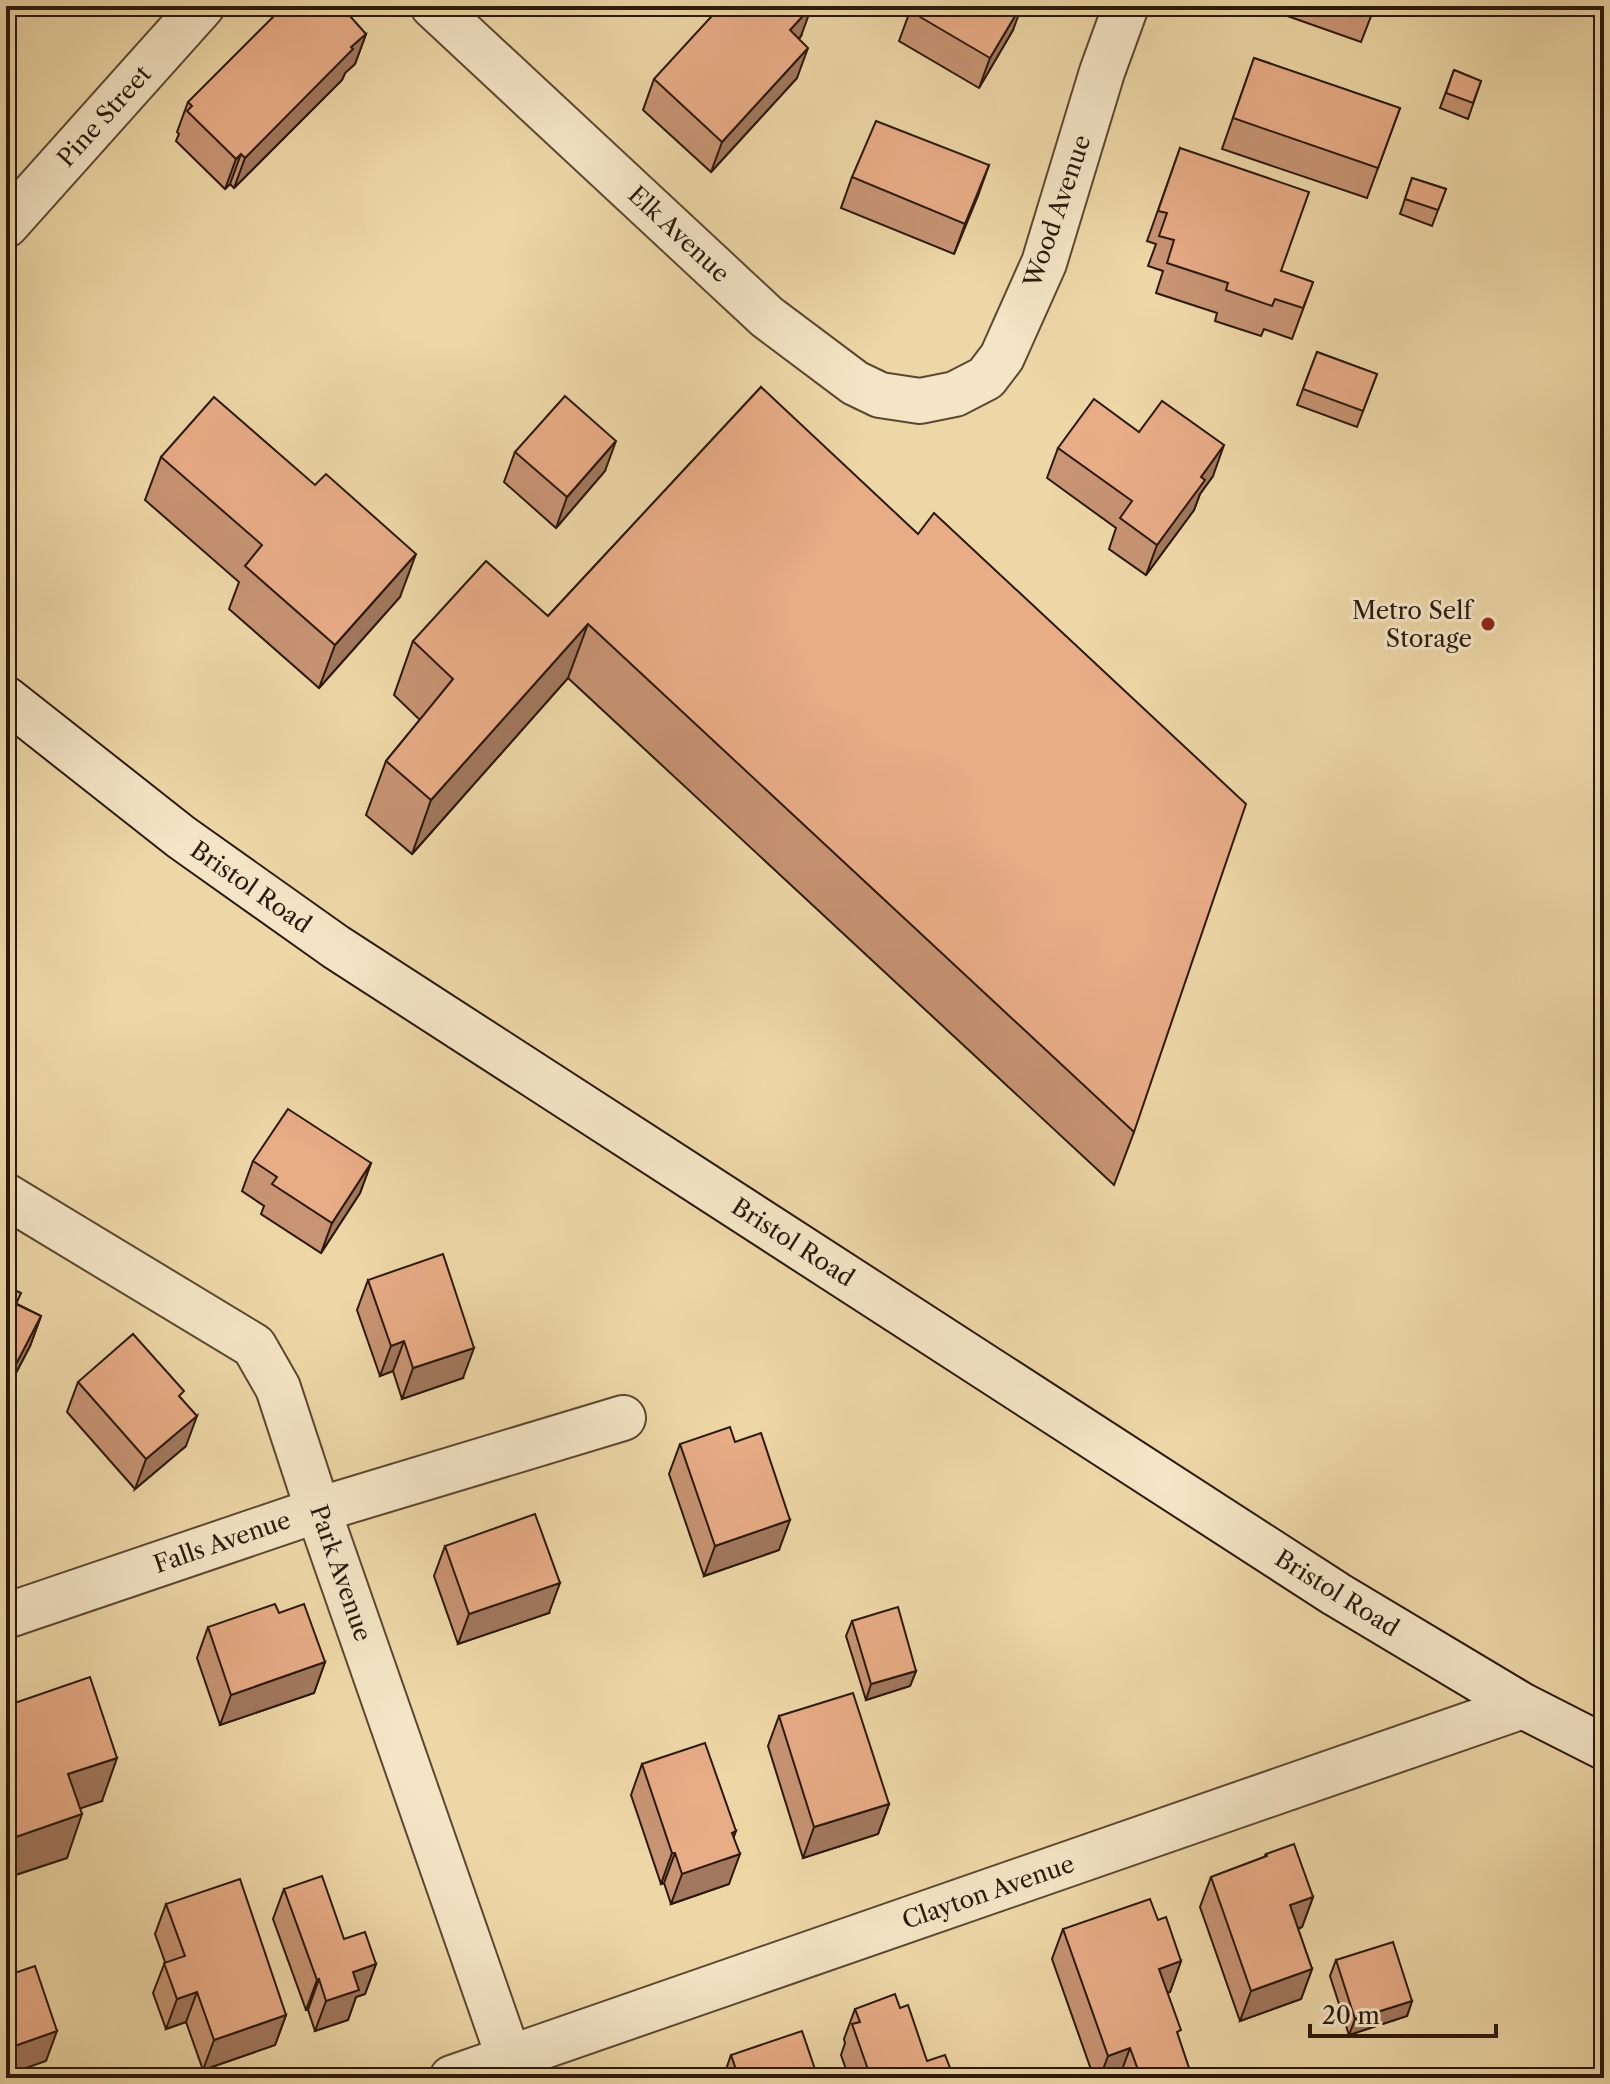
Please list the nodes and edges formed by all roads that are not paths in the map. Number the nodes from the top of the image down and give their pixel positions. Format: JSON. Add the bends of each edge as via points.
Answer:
{"nodes":[{"id":1,"x":202,"y":6,"type":"edge"},
{"id":2,"x":433,"y":6,"type":"edge"},
{"id":3,"x":1126,"y":6,"type":"edge"},
{"id":4,"x":6,"y":225,"type":"edge"},
{"id":5,"x":955,"y":394,"type":"joint"},
{"id":6,"x":6,"y":699,"type":"edge"},
{"id":7,"x":6,"y":1196,"type":"edge"},
{"id":8,"x":623,"y":1418,"type":"dead end"},
{"id":9,"x":318,"y":1510,"type":"junction"},
{"id":10,"x":6,"y":1616,"type":"edge"},
{"id":11,"x":1523,"y":1706,"type":"junction"},
{"id":12,"x":1604,"y":1747,"type":"edge"},
{"id":13,"x":513,"y":2068,"type":"edge"},
{"id":14,"x":452,"y":2078,"type":"edge"}],
"edges":[{"from":1,"to":4,"type":"street","name":"Pine Street"},
{"from":2,"to":5,"type":"street","name":"Elk Avenue","via":[[767,317],[855,383],[880,395],[920,401]]},
{"from":3,"to":5,"type":"street","name":"Wood Avenue","via":[[1044,263],[1002,357],[986,378]]},
{"from":6,"to":11,"type":"street","name":"Bristol Road","via":[[181,837],[336,947],[1336,1594]]},
{"from":7,"to":9,"type":"street","name":"Park Avenue","via":[[254,1346],[278,1388]]},
{"from":8,"to":9,"type":"street","name":"Falls Avenue"},
{"from":9,"to":10,"type":"street","name":"Falls Avenue"},
{"from":9,"to":13,"type":"street","name":"Park Avenue"},
{"from":11,"to":12,"type":"street","name":"Bristol Road"},
{"from":11,"to":13,"type":"street","name":"Clayton Avenue"},
{"from":13,"to":14,"type":"street","name":"Clayton Avenue"}]}
